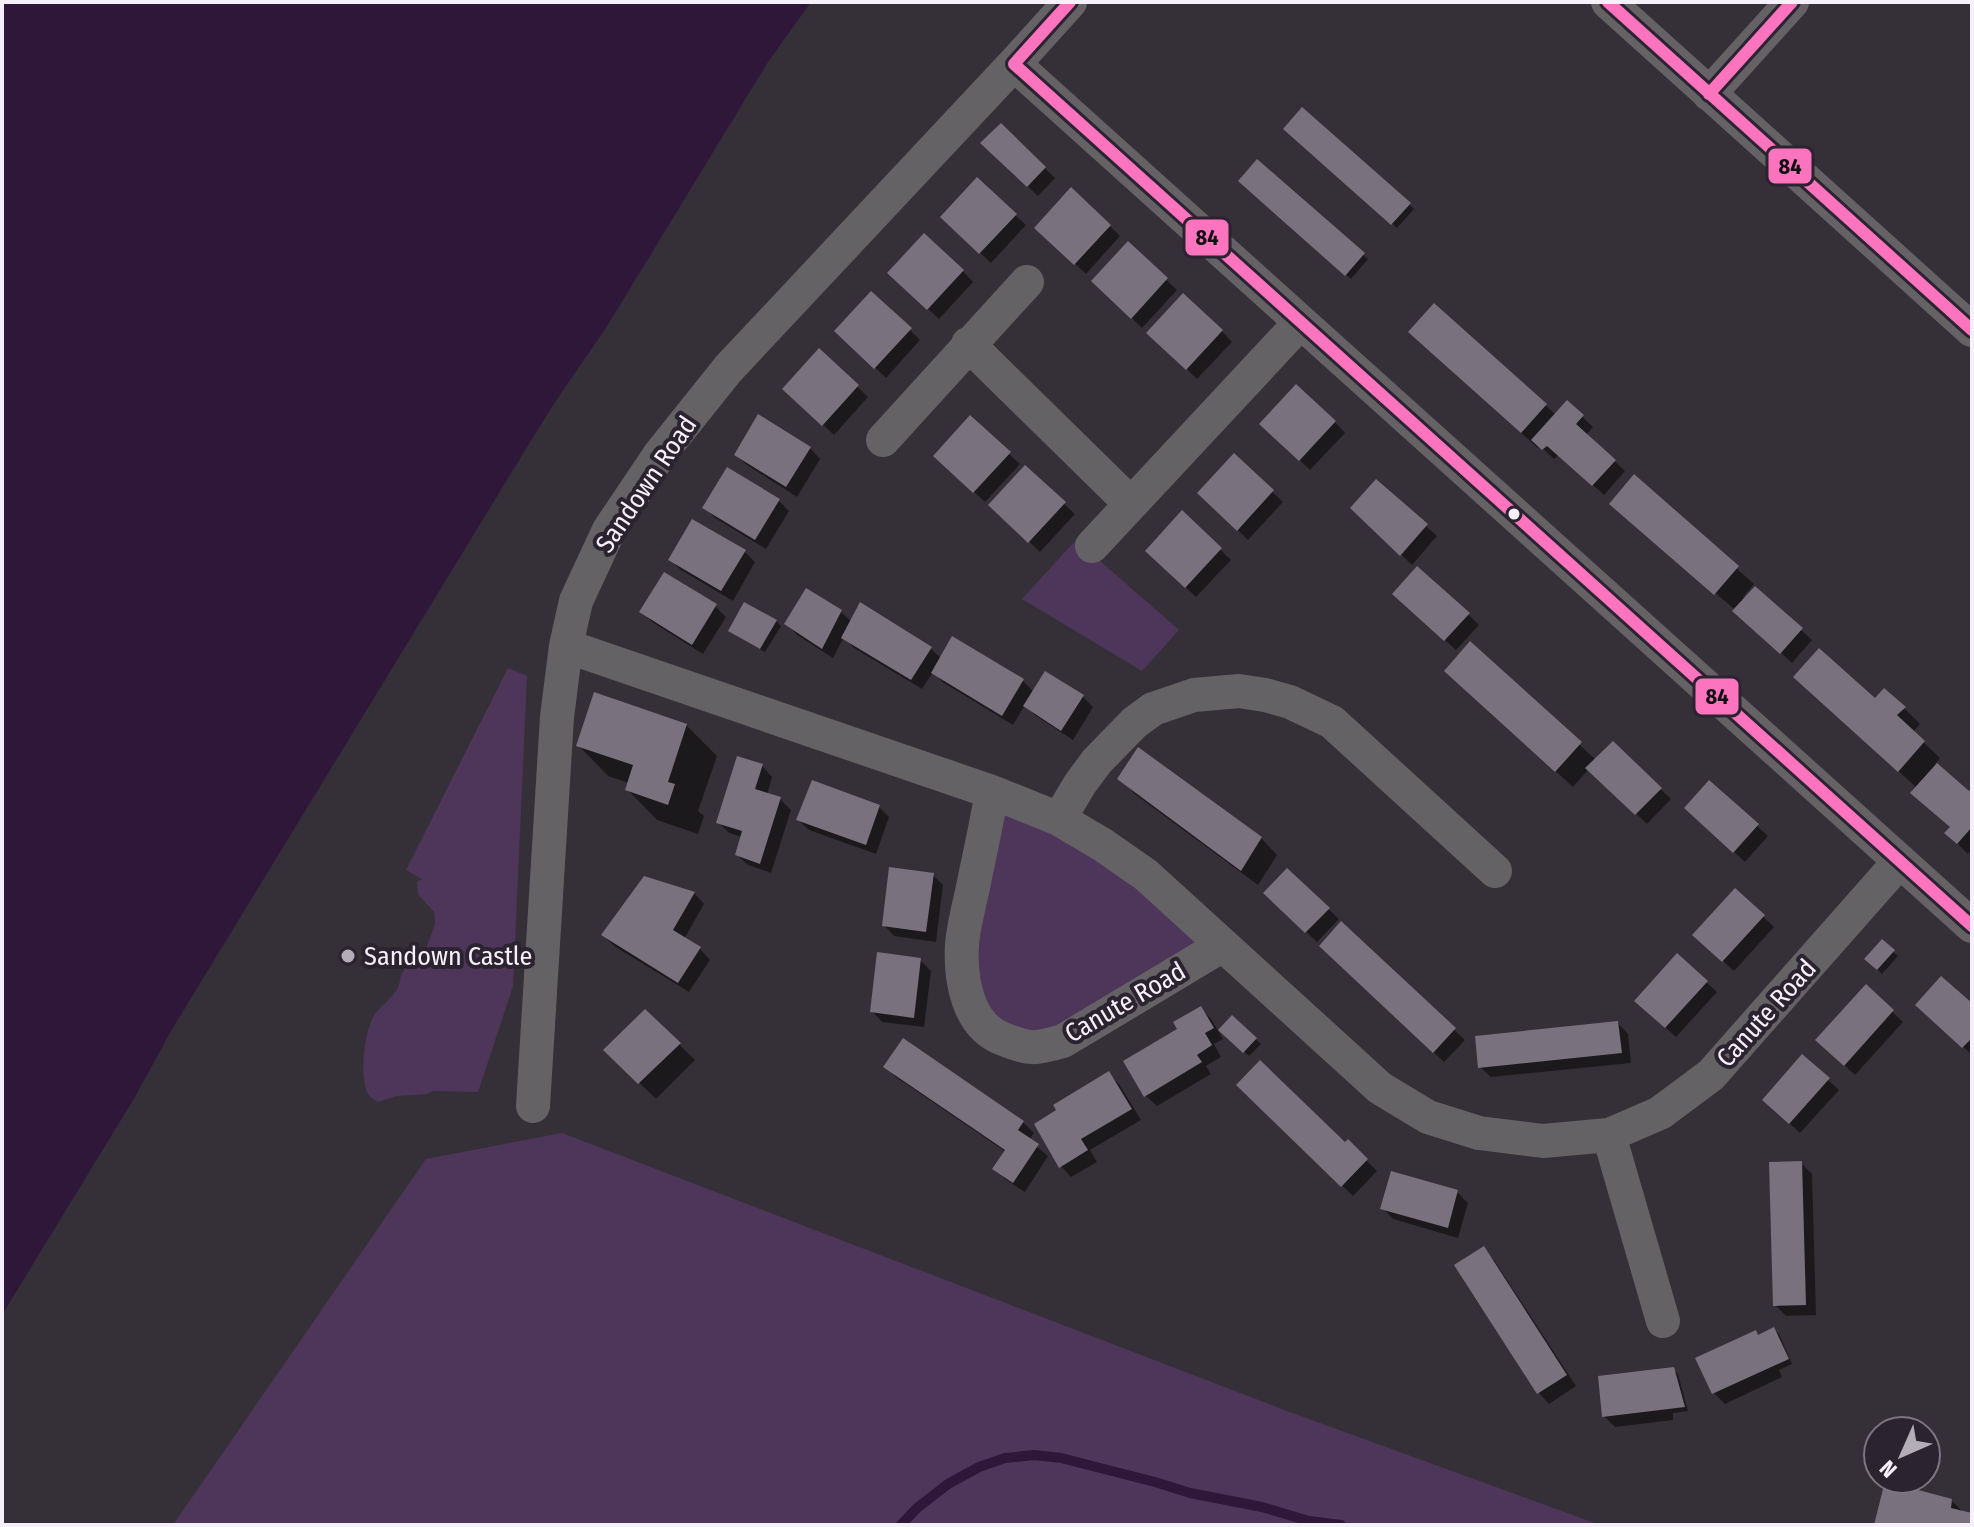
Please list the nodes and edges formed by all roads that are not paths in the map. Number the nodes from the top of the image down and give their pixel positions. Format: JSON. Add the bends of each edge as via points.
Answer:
{"nodes":[{"id":1,"x":1070,"y":2,"type":"edge"},
{"id":2,"x":1608,"y":2,"type":"edge"},
{"id":3,"x":1792,"y":2,"type":"edge"},
{"id":4,"x":1014,"y":64,"type":"junction"},
{"id":5,"x":1709,"y":94,"type":"junction"},
{"id":6,"x":1027,"y":282,"type":"dead end"},
{"id":7,"x":1300,"y":323,"type":"junction"},
{"id":8,"x":1972,"y":330,"type":"edge"},
{"id":9,"x":968,"y":344,"type":"junction"},
{"id":10,"x":883,"y":440,"type":"dead end"},
{"id":11,"x":1131,"y":504,"type":"junction"},
{"id":12,"x":1092,"y":546,"type":"dead end"},
{"id":13,"x":566,"y":646,"type":"junction"},
{"id":14,"x":992,"y":792,"type":"junction"},
{"id":15,"x":1059,"y":819,"type":"junction"},
{"id":16,"x":1900,"y":861,"type":"junction"},
{"id":17,"x":1495,"y":871,"type":"dead end"},
{"id":18,"x":1972,"y":926,"type":"edge"},
{"id":19,"x":1223,"y":945,"type":"junction"},
{"id":20,"x":533,"y":1106,"type":"dead end"},
{"id":21,"x":1609,"y":1135,"type":"junction"},
{"id":22,"x":1663,"y":1321,"type":"dead end"}],
"edges":[{"from":1,"to":4,"type":"street","name":"Sandown Road"},
{"from":2,"to":5,"type":"street"},
{"from":3,"to":5,"type":"street"},
{"from":4,"to":7,"type":"street"},
{"from":4,"to":13,"type":"street","name":"Sandown Road","via":[[728,369],[660,454],[609,530],[576,601]]},
{"from":5,"to":8,"type":"street"},
{"from":6,"to":9,"type":"street"},
{"from":7,"to":11,"type":"street"},
{"from":7,"to":16,"type":"street"},
{"from":9,"to":10,"type":"street"},
{"from":9,"to":11,"type":"street"},
{"from":11,"to":12,"type":"street"},
{"from":13,"to":14,"type":"street","name":"Canute Road"},
{"from":13,"to":20,"type":"street","name":"Sandown Road"},
{"from":14,"to":15,"type":"street","name":"Canute Road"},
{"from":14,"to":19,"type":"street","name":"Canute Road","via":[[962,942],[968,1001],[996,1036],[1038,1048],[1063,1041]]},
{"from":15,"to":17,"type":"street","via":[[1097,761],[1153,709],[1194,695],[1239,691],[1290,702],[1332,722]]},
{"from":15,"to":19,"type":"street","name":"Canute Road","via":[[1146,875]]},
{"from":16,"to":18,"type":"street"},
{"from":16,"to":21,"type":"street","name":"Canute Road","via":[[1711,1075],[1660,1113]]},
{"from":19,"to":21,"type":"street","name":"Canute Road","via":[[1380,1088],[1428,1117],[1479,1133],[1543,1141]]},
{"from":21,"to":22,"type":"street"}]}
